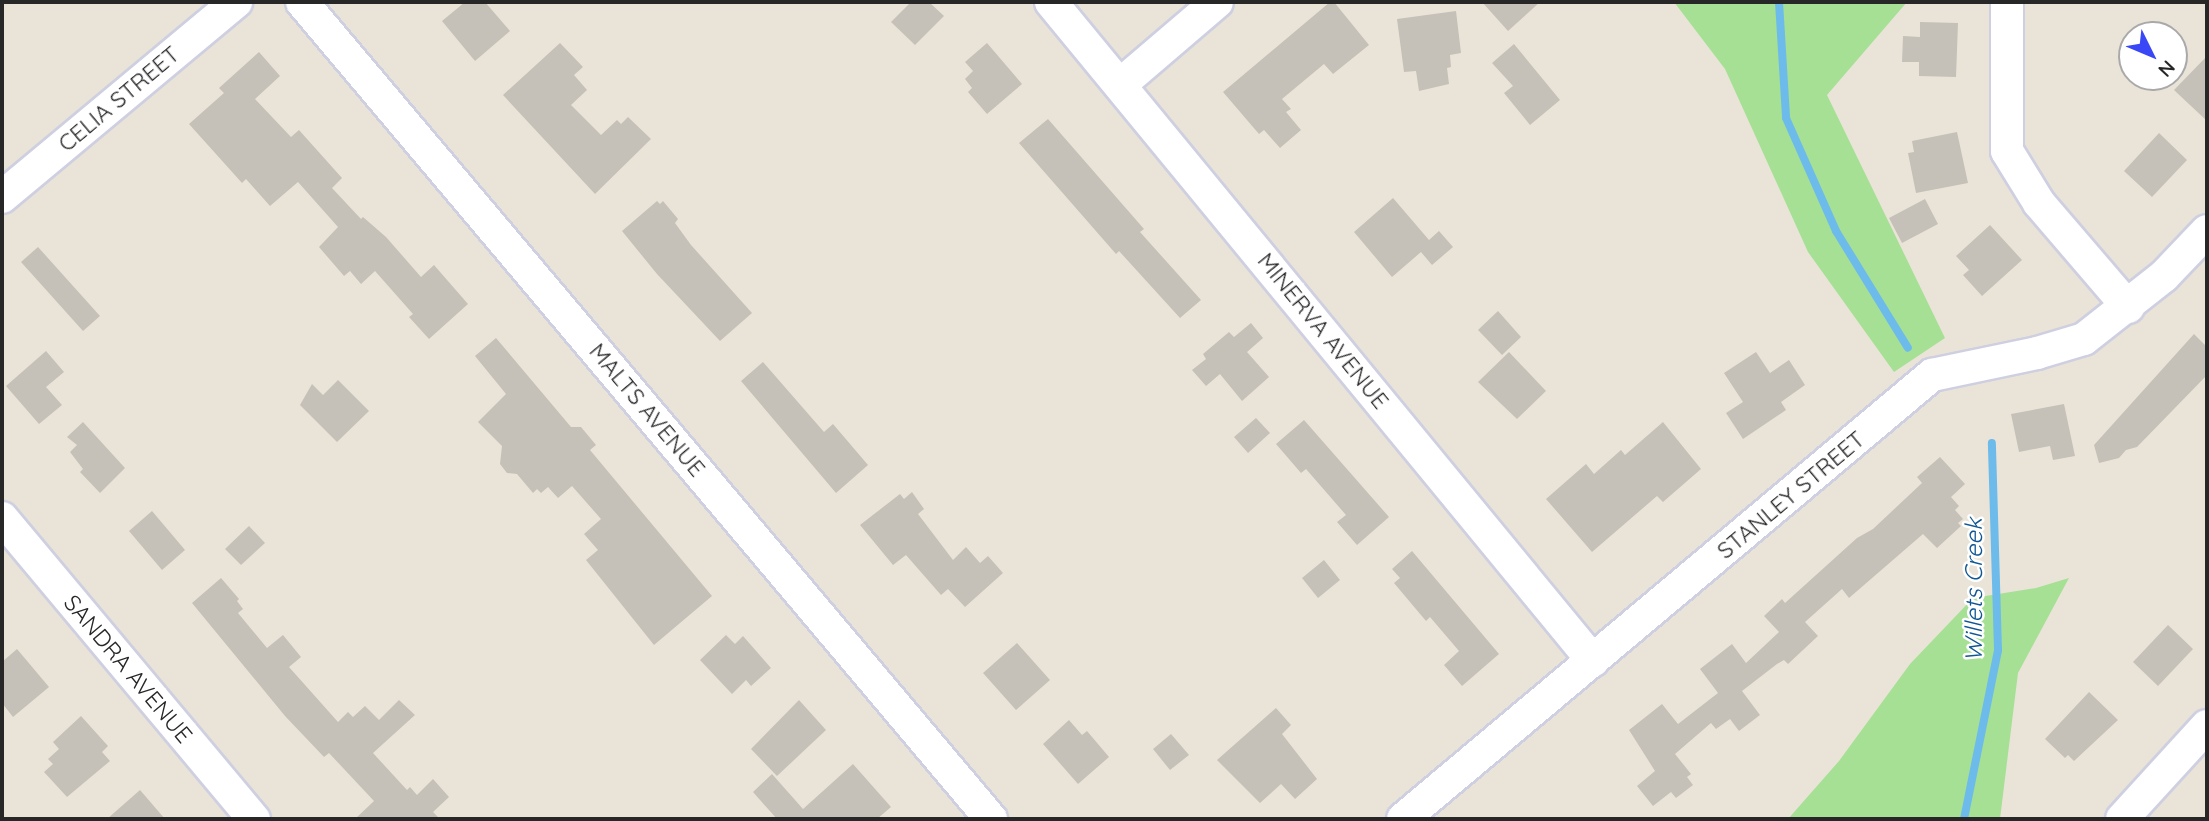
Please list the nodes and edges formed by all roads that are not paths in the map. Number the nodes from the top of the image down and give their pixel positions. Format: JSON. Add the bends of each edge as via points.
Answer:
{"nodes":[{"id":1,"x":236,"y":2,"type":"edge"},
{"id":2,"x":302,"y":2,"type":"edge"},
{"id":3,"x":1051,"y":2,"type":"edge"},
{"id":4,"x":1217,"y":2,"type":"edge"},
{"id":5,"x":2007,"y":2,"type":"edge"},
{"id":6,"x":1121,"y":84,"type":"junction"},
{"id":7,"x":2,"y":197,"type":"edge"},
{"id":8,"x":2207,"y":231,"type":"edge"},
{"id":9,"x":2128,"y":307,"type":"junction"},
{"id":10,"x":2,"y":518,"type":"edge"},
{"id":11,"x":1593,"y":661,"type":"junction"},
{"id":12,"x":2207,"y":726,"type":"edge"},
{"id":13,"x":254,"y":819,"type":"edge"},
{"id":14,"x":991,"y":819,"type":"edge"},
{"id":15,"x":1402,"y":819,"type":"edge"},
{"id":16,"x":2122,"y":819,"type":"edge"}],
"edges":[{"from":1,"to":7,"type":"street","name":"CELIA STREET"},
{"from":2,"to":14,"type":"street","name":"MALTS AVENUE"},
{"from":3,"to":6,"type":"street","name":"MINERVA AVENUE"},
{"from":4,"to":6,"type":"street"},
{"from":5,"to":9,"type":"street","via":[[2007,151],[2039,203]]},
{"from":6,"to":11,"type":"street","name":"MINERVA AVENUE"},
{"from":8,"to":9,"type":"street","name":"STANLEY STREET"},
{"from":9,"to":11,"type":"street","name":"STANLEY STREET","via":[[2084,339],[1932,375]]},
{"from":10,"to":13,"type":"street","name":"SANDRA AVENUE"},
{"from":11,"to":15,"type":"street","name":"STANLEY STREET"},
{"from":12,"to":16,"type":"street"}]}
